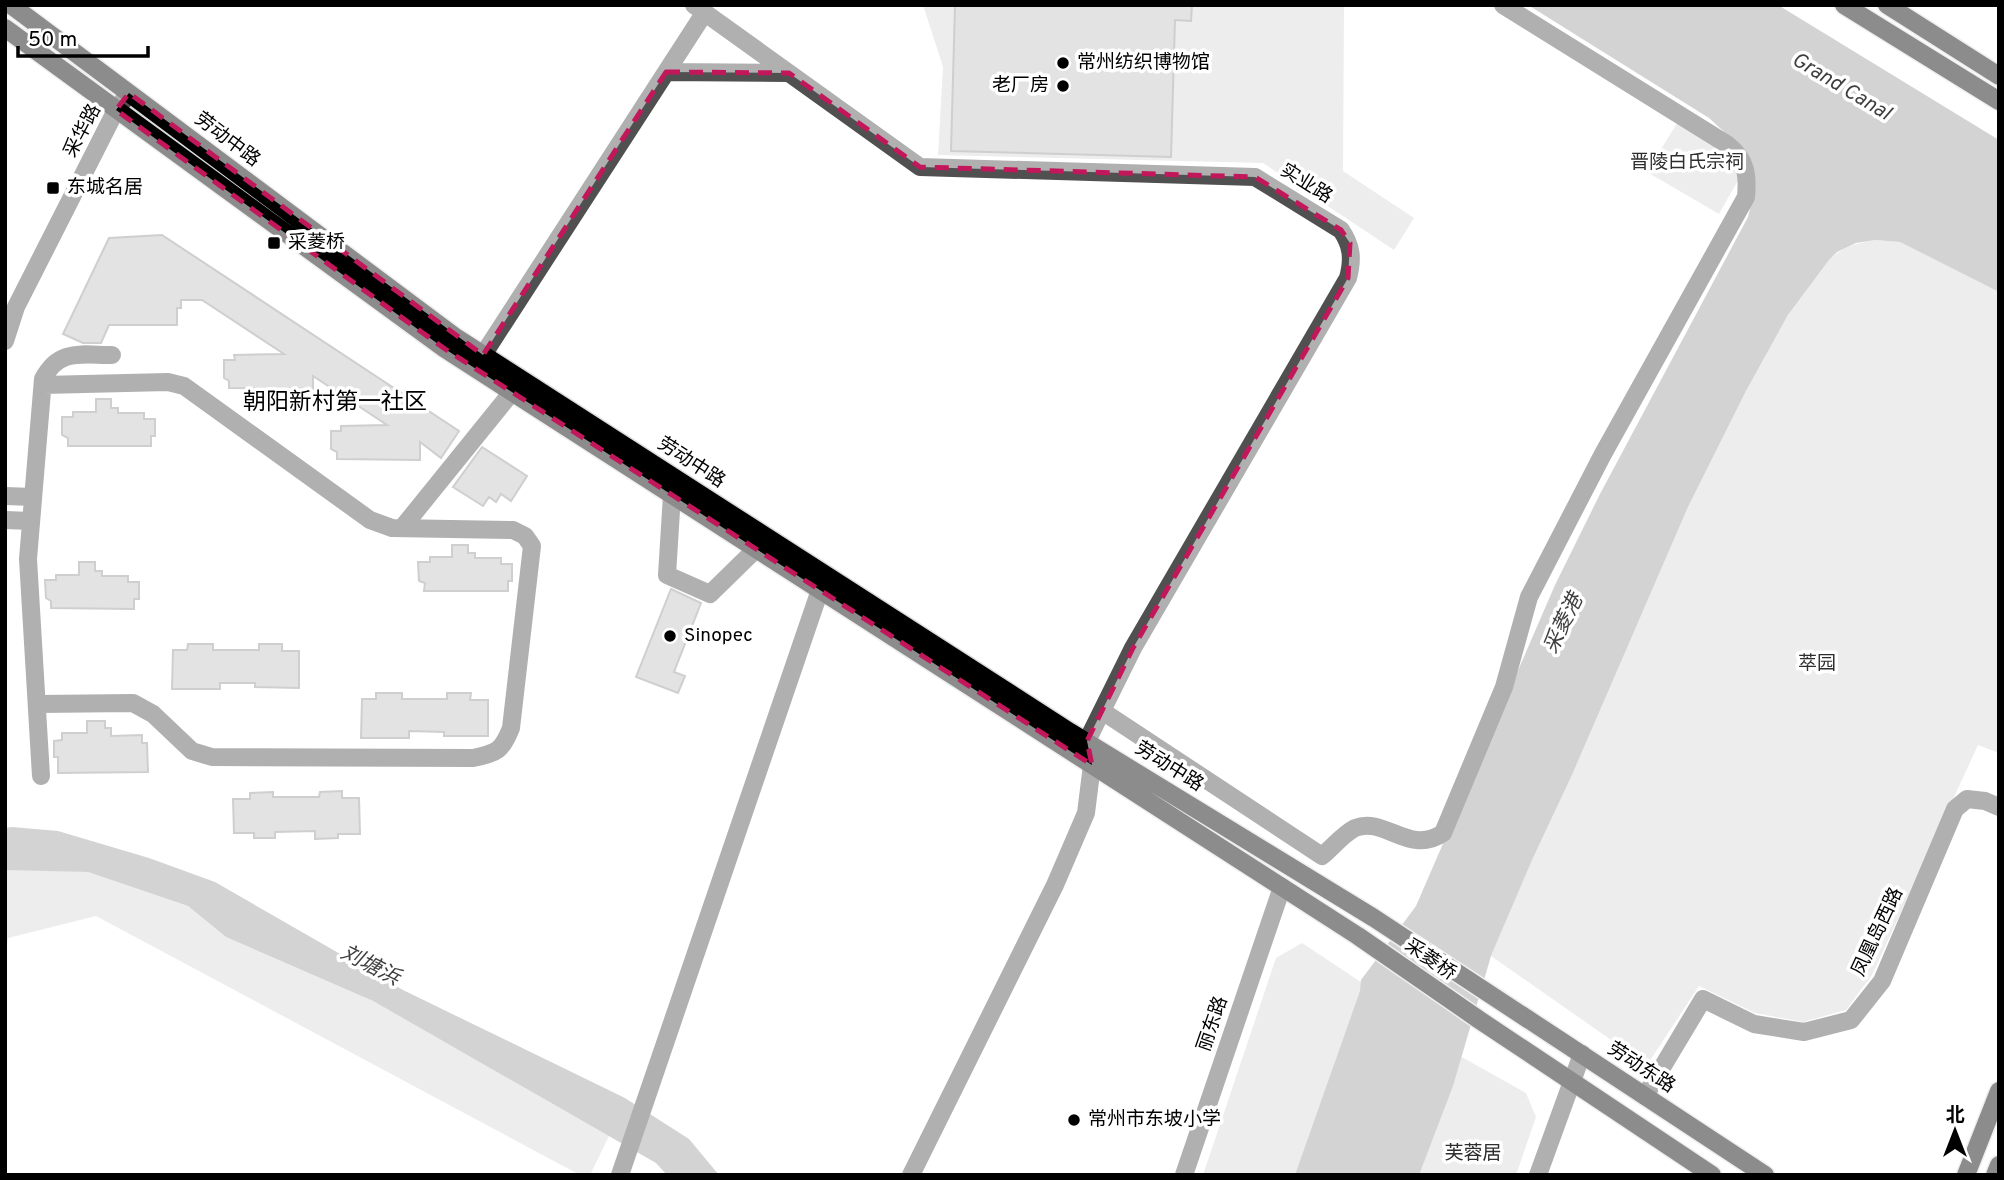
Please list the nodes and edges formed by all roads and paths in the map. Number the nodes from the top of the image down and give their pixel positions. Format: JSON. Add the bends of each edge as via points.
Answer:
{"nodes":[{"id":1,"x":11,"y":5,"type":"edge"},
{"id":2,"x":1503,"y":5,"type":"edge"},
{"id":3,"x":1844,"y":5,"type":"edge"},
{"id":4,"x":1887,"y":5,"type":"edge"},
{"id":5,"x":699,"y":9,"type":"edge"},
{"id":6,"x":5,"y":28,"type":"edge"},
{"id":7,"x":666,"y":72,"type":"junction"},
{"id":8,"x":789,"y":73,"type":"junction"},
{"id":9,"x":1999,"y":76,"type":"edge"},
{"id":10,"x":129,"y":93,"type":"junction"},
{"id":11,"x":1999,"y":102,"type":"edge"},
{"id":12,"x":116,"y":110,"type":"junction"},
{"id":13,"x":5,"y":341,"type":"edge"},
{"id":14,"x":112,"y":355,"type":"dead end"},
{"id":15,"x":483,"y":355,"type":"junction"},
{"id":16,"x":43,"y":385,"type":"junction"},
{"id":17,"x":512,"y":392,"type":"junction"},
{"id":18,"x":672,"y":495,"type":"junction"},
{"id":19,"x":5,"y":496,"type":"edge"},
{"id":20,"x":33,"y":497,"type":"junction"},
{"id":21,"x":5,"y":520,"type":"edge"},
{"id":22,"x":31,"y":521,"type":"junction"},
{"id":23,"x":402,"y":528,"type":"junction"},
{"id":24,"x":756,"y":549,"type":"junction"},
{"id":25,"x":820,"y":590,"type":"junction"},
{"id":26,"x":38,"y":704,"type":"junction"},
{"id":27,"x":1102,"y":711,"type":"junction"},
{"id":28,"x":1087,"y":741,"type":"junction"},
{"id":29,"x":1092,"y":765,"type":"junction"},
{"id":30,"x":41,"y":776,"type":"dead end"},
{"id":31,"x":1999,"y":807,"type":"edge"},
{"id":32,"x":1282,"y":887,"type":"junction"},
{"id":33,"x":1374,"y":918,"type":"joint"},
{"id":34,"x":1358,"y":936,"type":"joint"},
{"id":35,"x":1494,"y":996,"type":"joint"},
{"id":36,"x":1582,"y":1054,"type":"junction"},
{"id":37,"x":1573,"y":1082,"type":"junction"},
{"id":38,"x":1999,"y":1091,"type":"edge"},
{"id":39,"x":1645,"y":1096,"type":"junction"},
{"id":40,"x":1999,"y":1165,"type":"edge"},
{"id":41,"x":620,"y":1175,"type":"edge"},
{"id":42,"x":911,"y":1175,"type":"edge"},
{"id":43,"x":1184,"y":1175,"type":"edge"},
{"id":44,"x":1538,"y":1175,"type":"edge"},
{"id":45,"x":1712,"y":1175,"type":"edge"},
{"id":46,"x":1765,"y":1175,"type":"edge"},
{"id":47,"x":1966,"y":1175,"type":"edge"},
{"id":48,"x":1995,"y":1175,"type":"edge"}],
"edges":[{"from":1,"to":10,"type":"main road","name":"劳动中路"},
{"from":2,"to":27,"type":"street","via":[[1728,145],[1740,154],[1748,177],[1746,197],[1529,597],[1504,687],[1443,833],[1432,841],[1413,841],[1367,825],[1353,829],[1322,856]]},
{"from":3,"to":11,"type":"main road"},
{"from":4,"to":9,"type":"main road"},
{"from":5,"to":7,"type":"street"},
{"from":5,"to":8,"type":"street","name":"实业路"},
{"from":6,"to":12,"type":"main road","name":"劳动中路"},
{"from":7,"to":8,"type":"street"},
{"from":7,"to":15,"type":"street"},
{"from":8,"to":27,"type":"street","name":"实业路","via":[[920,167],[1255,177],[1341,230],[1350,243],[1348,278],[1133,648]]},
{"from":10,"to":12,"type":"street","name":"采华路"},
{"from":10,"to":15,"type":"main road","name":"劳动中路"},
{"from":12,"to":13,"type":"street","name":"采华路","via":[[16,307]]},
{"from":12,"to":17,"type":"main road","name":"劳动中路","via":[[445,349]]},
{"from":14,"to":16,"type":"street","via":[[65,356],[49,368]]},
{"from":15,"to":28,"type":"main road","name":"劳动中路"},
{"from":16,"to":20,"type":"street"},
{"from":16,"to":23,"type":"street","via":[[168,382],[184,386],[370,520]]},
{"from":17,"to":18,"type":"main road","name":"劳动中路"},
{"from":17,"to":23,"type":"street"},
{"from":18,"to":24,"type":"main road","name":"劳动中路"},
{"from":18,"to":24,"type":"street","via":[[667,575],[710,594]]},
{"from":19,"to":20,"type":"street"},
{"from":20,"to":22,"type":"street"},
{"from":21,"to":22,"type":"street"},
{"from":22,"to":26,"type":"street","via":[[28,559]]},
{"from":23,"to":26,"type":"street","via":[[513,530],[532,546],[511,728],[505,744],[493,754],[473,758],[212,757],[192,751],[153,714],[133,703]]},
{"from":24,"to":25,"type":"main road","name":"劳动中路"},
{"from":25,"to":29,"type":"main road","name":"劳动中路"},
{"from":25,"to":41,"type":"street"},
{"from":26,"to":30,"type":"street"},
{"from":27,"to":28,"type":"street","name":"实业路"},
{"from":28,"to":29,"type":"street"},
{"from":28,"to":33,"type":"main road","name":"劳动中路"},
{"from":29,"to":32,"type":"main road","name":"劳动中路"},
{"from":29,"to":42,"type":"street","via":[[1086,813],[1055,885]]},
{"from":31,"to":39,"type":"street","name":"凤凰岛西路","via":[[1967,799],[1955,809],[1882,981],[1851,1020],[1804,1032],[1754,1024],[1703,999]]},
{"from":32,"to":34,"type":"main road","name":"劳动中路"},
{"from":32,"to":43,"type":"street","name":"丽东路"},
{"from":33,"to":35,"type":"main road","name":"采菱桥"},
{"from":34,"to":37,"type":"main road","name":"采菱桥"},
{"from":35,"to":36,"type":"main road","name":"劳动东路"},
{"from":36,"to":37,"type":"street"},
{"from":36,"to":39,"type":"main road","name":"劳动东路"},
{"from":37,"to":44,"type":"street"},
{"from":37,"to":45,"type":"main road"},
{"from":38,"to":47,"type":"main road"},
{"from":39,"to":46,"type":"main road","name":"劳动东路"},
{"from":40,"to":48,"type":"main road"}]}
